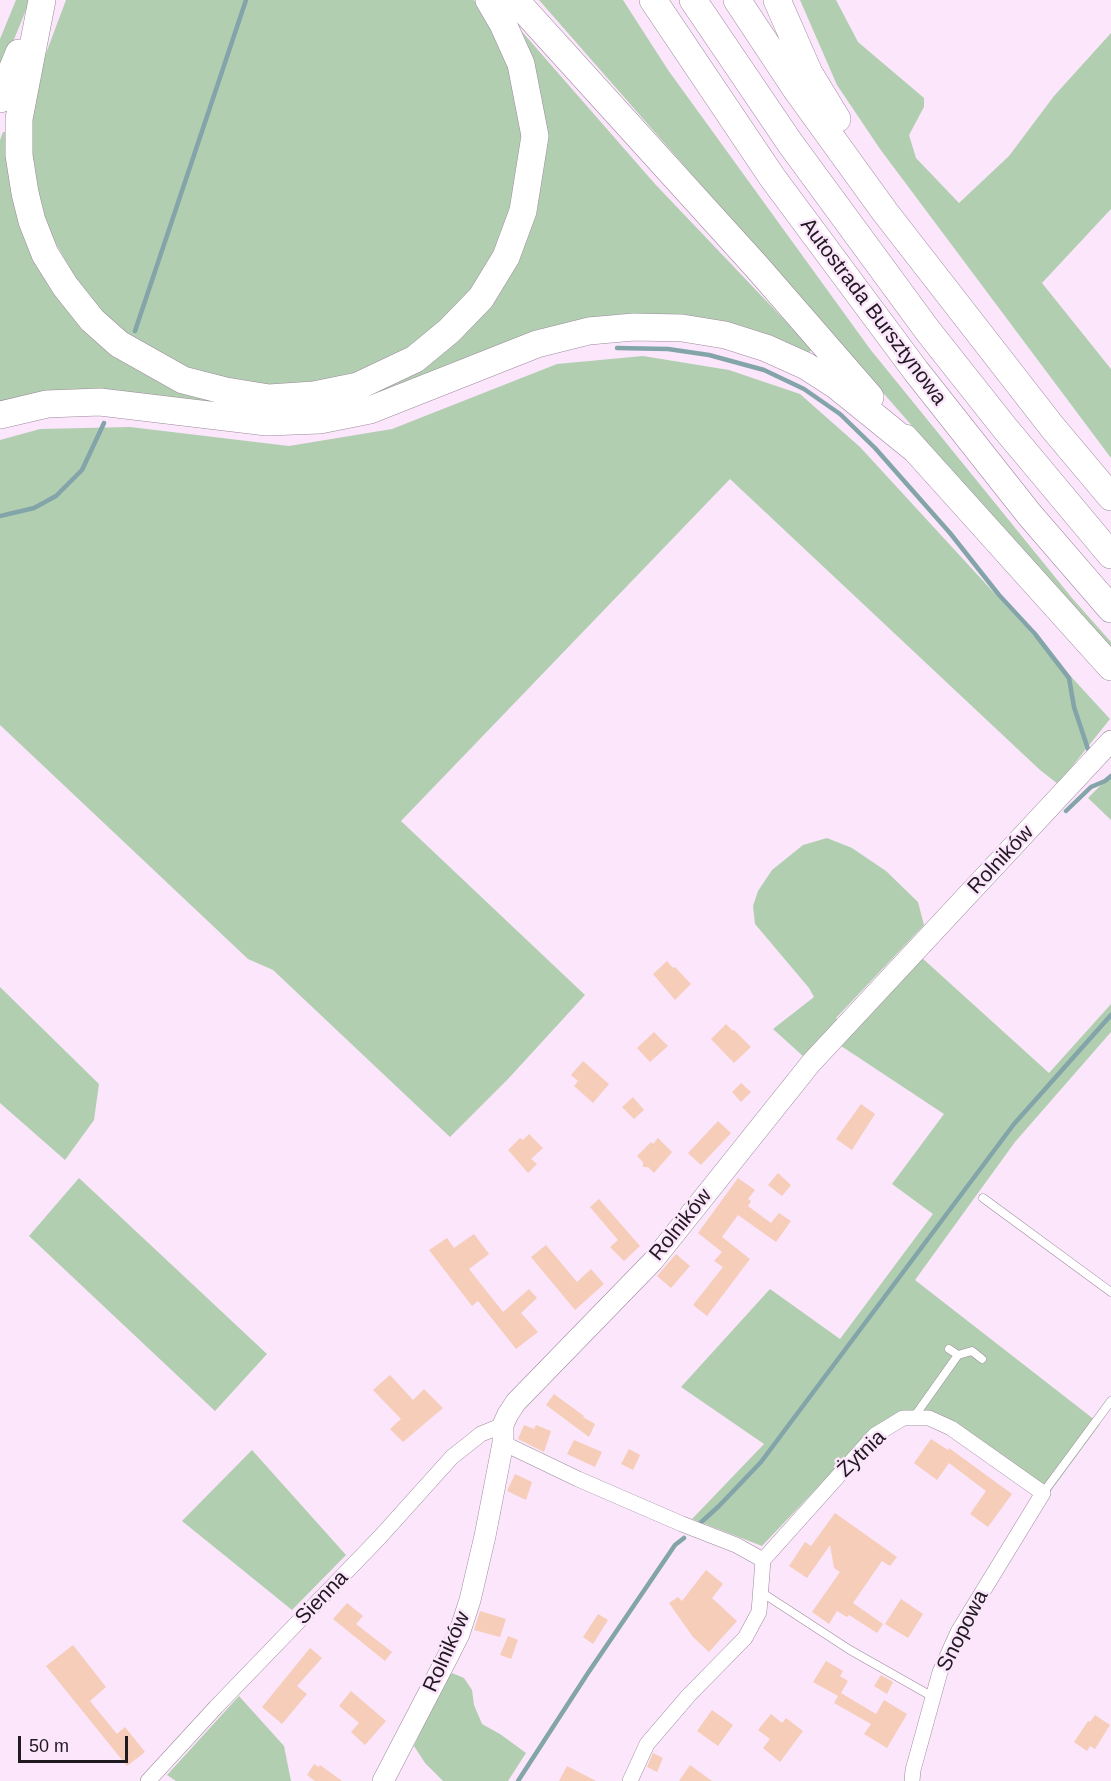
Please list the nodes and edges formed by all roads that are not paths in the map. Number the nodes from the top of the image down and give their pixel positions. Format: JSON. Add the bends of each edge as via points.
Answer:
{"nodes":[{"id":1,"x":41,"y":0,"type":"edge"},
{"id":2,"x":489,"y":0,"type":"edge"},
{"id":3,"x":515,"y":0,"type":"edge"},
{"id":4,"x":654,"y":0,"type":"edge"},
{"id":5,"x":693,"y":0,"type":"edge"},
{"id":6,"x":737,"y":0,"type":"edge"},
{"id":7,"x":777,"y":0,"type":"edge"},
{"id":8,"x":0,"y":99,"type":"edge"},
{"id":9,"x":885,"y":212,"type":"junction"},
{"id":10,"x":0,"y":415,"type":"edge"},
{"id":11,"x":916,"y":450,"type":"junction"},
{"id":12,"x":1111,"y":497,"type":"edge"},
{"id":13,"x":1111,"y":555,"type":"edge"},
{"id":14,"x":1111,"y":609,"type":"edge"},
{"id":15,"x":1111,"y":667,"type":"edge"},
{"id":16,"x":1111,"y":741,"type":"edge"},
{"id":17,"x":983,"y":1198,"type":"dead end"},
{"id":18,"x":1111,"y":1292,"type":"edge"},
{"id":19,"x":949,"y":1349,"type":"dead end"},
{"id":20,"x":958,"y":1355,"type":"junction"},
{"id":21,"x":982,"y":1359,"type":"dead end"},
{"id":22,"x":1111,"y":1401,"type":"edge"},
{"id":23,"x":913,"y":1418,"type":"junction"},
{"id":24,"x":503,"y":1434,"type":"junction"},
{"id":25,"x":1043,"y":1493,"type":"junction"},
{"id":26,"x":763,"y":1560,"type":"junction"},
{"id":27,"x":761,"y":1592,"type":"junction"},
{"id":28,"x":933,"y":1697,"type":"junction"},
{"id":29,"x":148,"y":1781,"type":"edge"},
{"id":30,"x":383,"y":1781,"type":"edge"},
{"id":31,"x":630,"y":1781,"type":"edge"},
{"id":32,"x":912,"y":1781,"type":"edge"}],
"edges":[{"from":1,"to":2,"type":"highway","via":[[19,119],[19,155],[32,221],[45,254],[92,320],[127,349],[183,380],[269,398],[314,395],[358,386],[415,359],[481,298],[506,256],[523,212],[535,136],[521,64]]},
{"from":1,"to":8,"type":"highway"},
{"from":3,"to":11,"type":"highway"},
{"from":4,"to":14,"type":"highway","name":"Autostrada Bursztynowa","via":[[772,177],[916,371],[1029,514]]},
{"from":5,"to":13,"type":"highway","name":"Autostrada Bursztynowa","via":[[790,143],[907,303],[1004,428]]},
{"from":6,"to":9,"type":"highway"},
{"from":7,"to":9,"type":"highway","via":[[809,74]]},
{"from":9,"to":12,"type":"highway"},
{"from":10,"to":11,"type":"highway","via":[[47,404],[100,402],[267,422],[320,420],[370,410],[537,344],[589,331],[682,328],[725,335],[806,366]]},
{"from":11,"to":15,"type":"highway"},
{"from":16,"to":24,"type":"street","name":"Rolników","via":[[811,1063],[653,1261],[516,1402],[508,1413]]},
{"from":17,"to":18,"type":"lane"},
{"from":19,"to":20,"type":"lane"},
{"from":20,"to":21,"type":"lane","via":[[972,1351]]},
{"from":20,"to":23,"type":"lane"},
{"from":22,"to":25,"type":"lane"},
{"from":23,"to":25,"type":"street","via":[[928,1418],[951,1428]]},
{"from":23,"to":26,"type":"street","name":"Żytnia","via":[[903,1418],[875,1435]]},
{"from":24,"to":26,"type":"street","via":[[578,1479]]},
{"from":24,"to":29,"type":"street","name":"Sienna","via":[[481,1434],[452,1457]]},
{"from":24,"to":30,"type":"street","name":"Rolników","via":[[485,1536],[459,1634]]},
{"from":25,"to":28,"type":"street","name":"Snopowa","via":[[958,1632]]},
{"from":26,"to":27,"type":"street"},
{"from":27,"to":28,"type":"lane","via":[[850,1650]]},
{"from":27,"to":31,"type":"street","via":[[759,1612],[745,1638],[688,1695],[647,1744]]},
{"from":28,"to":32,"type":"street","name":"Snopowa"}]}
